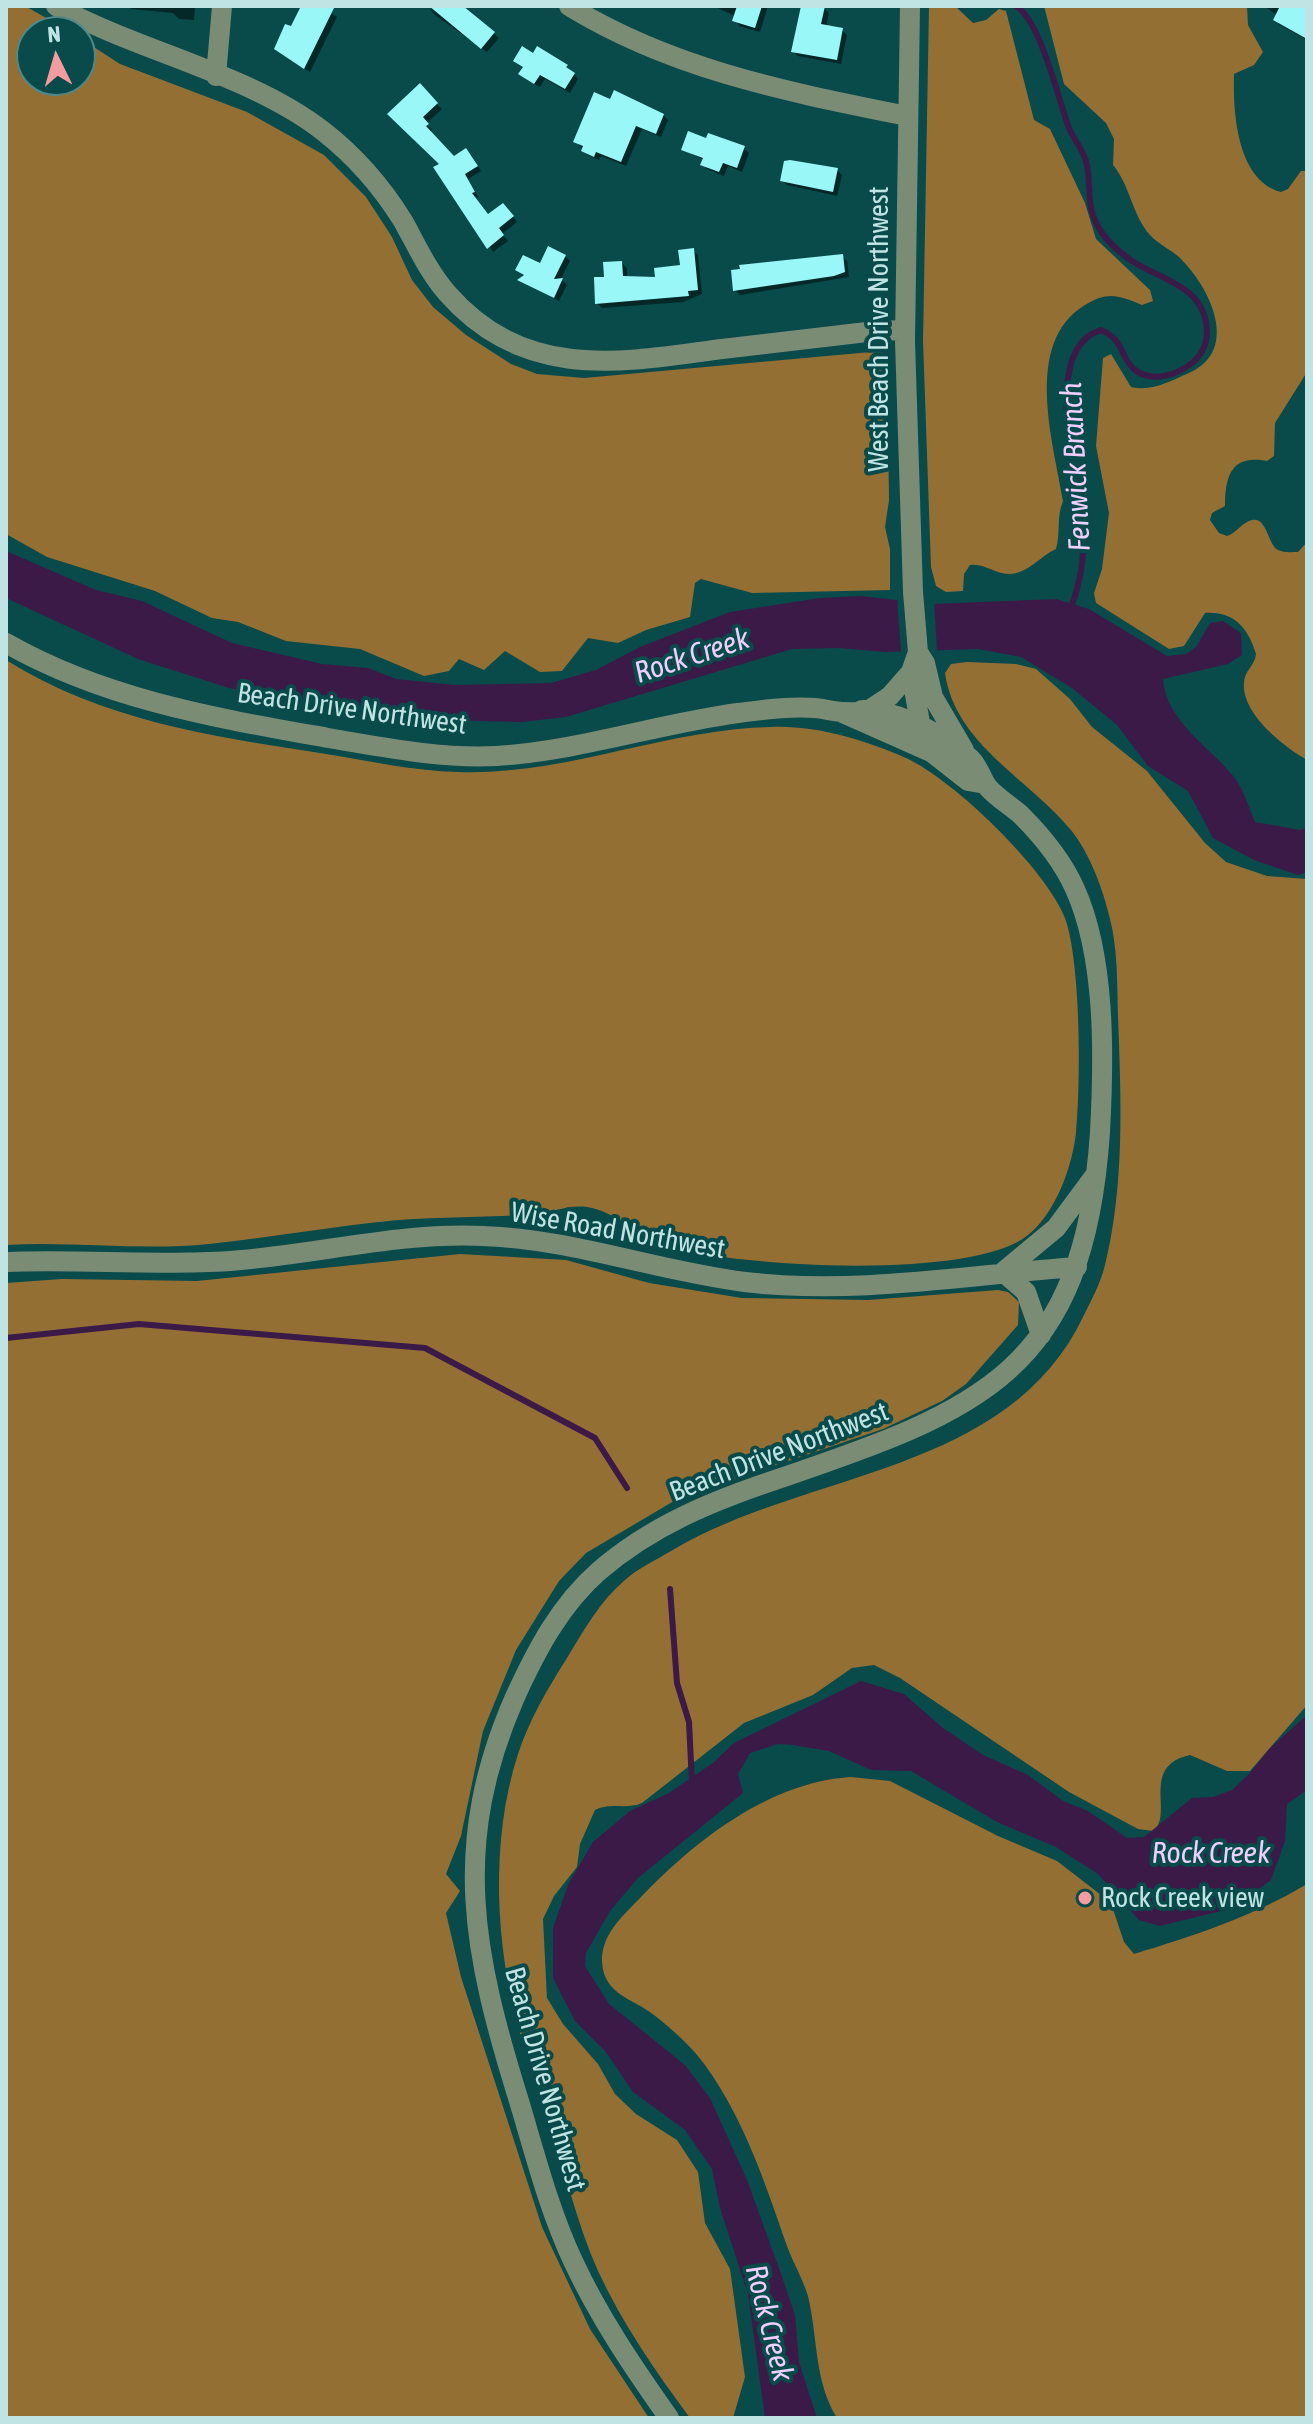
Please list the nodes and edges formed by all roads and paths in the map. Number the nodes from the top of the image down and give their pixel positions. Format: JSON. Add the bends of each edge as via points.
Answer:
{"nodes":[{"id":1,"x":56,"y":6,"type":"edge"},
{"id":2,"x":222,"y":6,"type":"edge"},
{"id":3,"x":569,"y":6,"type":"edge"},
{"id":4,"x":910,"y":6,"type":"edge"},
{"id":5,"x":216,"y":76,"type":"junction"},
{"id":6,"x":907,"y":116,"type":"junction"},
{"id":7,"x":905,"y":331,"type":"junction"},
{"id":8,"x":6,"y":643,"type":"edge"},
{"id":9,"x":914,"y":662,"type":"junction"},
{"id":10,"x":933,"y":697,"type":"junction"},
{"id":11,"x":869,"y":710,"type":"junction"},
{"id":12,"x":843,"y":713,"type":"junction"},
{"id":13,"x":919,"y":728,"type":"junction"},
{"id":14,"x":894,"y":735,"type":"junction"},
{"id":15,"x":931,"y":752,"type":"junction"},
{"id":16,"x":966,"y":754,"type":"junction"},
{"id":17,"x":986,"y":784,"type":"junction"},
{"id":18,"x":1097,"y":1174,"type":"junction"},
{"id":19,"x":6,"y":1262,"type":"edge"},
{"id":20,"x":1077,"y":1267,"type":"junction"},
{"id":21,"x":1003,"y":1272,"type":"junction"},
{"id":22,"x":1041,"y":1335,"type":"junction"},
{"id":23,"x":669,"y":2418,"type":"edge"}],
"edges":[{"from":1,"to":5,"type":"street"},
{"from":2,"to":5,"type":"street"},
{"from":3,"to":6,"type":"street","via":[[616,33],[709,71]]},
{"from":4,"to":6,"type":"street","name":"West Beach Drive Northwest"},
{"from":5,"to":7,"type":"street","via":[[285,106],[339,144],[387,197],[422,259],[454,301],[494,334],[525,349],[555,358],[607,362]]},
{"from":6,"to":7,"type":"street","name":"West Beach Drive Northwest"},
{"from":7,"to":9,"type":"street","name":"West Beach Drive Northwest"},
{"from":8,"to":12,"type":"street","name":"Beach Drive Northwest","via":[[73,677],[141,700],[419,753],[491,757],[740,713],[794,708]]},
{"from":9,"to":10,"type":"street","name":"West Beach Drive Northwest","via":[[925,663]]},
{"from":9,"to":11,"type":"street","via":[[890,696]]},
{"from":9,"to":13,"type":"street","name":"West Beach Drive Northwest"},
{"from":10,"to":13,"type":"street"},
{"from":10,"to":16,"type":"street","name":"West Beach Drive Northwest"},
{"from":11,"to":12,"type":"street","name":"Beach Drive Northwest"},
{"from":11,"to":13,"type":"street","name":"Beach Drive Northwest"},
{"from":12,"to":14,"type":"street","name":"Beach Drive Northwest"},
{"from":13,"to":14,"type":"street"},
{"from":13,"to":15,"type":"street","name":"West Beach Drive Northwest"},
{"from":13,"to":16,"type":"street","name":"Beach Drive Northwest"},
{"from":14,"to":15,"type":"street","name":"Beach Drive Northwest"},
{"from":15,"to":17,"type":"street","name":"Beach Drive Northwest","via":[[968,781]]},
{"from":16,"to":17,"type":"street","name":"Beach Drive Northwest"},
{"from":17,"to":18,"type":"street","name":"Beach Drive Northwest","via":[[1050,848],[1074,886],[1090,932],[1102,1072]]},
{"from":18,"to":20,"type":"street","name":"Beach Drive Northwest"},
{"from":18,"to":21,"type":"street","via":[[1056,1228]]},
{"from":19,"to":21,"type":"street","name":"Wise Road Northwest","via":[[231,1261],[472,1235],[569,1244],[697,1275],[784,1285],[860,1286]]},
{"from":20,"to":21,"type":"street","name":"Wise Road Northwest"},
{"from":20,"to":22,"type":"street","name":"Beach Drive Northwest"},
{"from":21,"to":22,"type":"street","via":[[1026,1292]]},
{"from":22,"to":23,"type":"street","name":"Beach Drive Northwest","via":[[978,1397],[930,1423],[707,1503],[650,1532],[595,1574],[541,1639],[502,1728],[474,1853],[475,1920],[488,2002],[571,2256],[616,2342]]}]}
